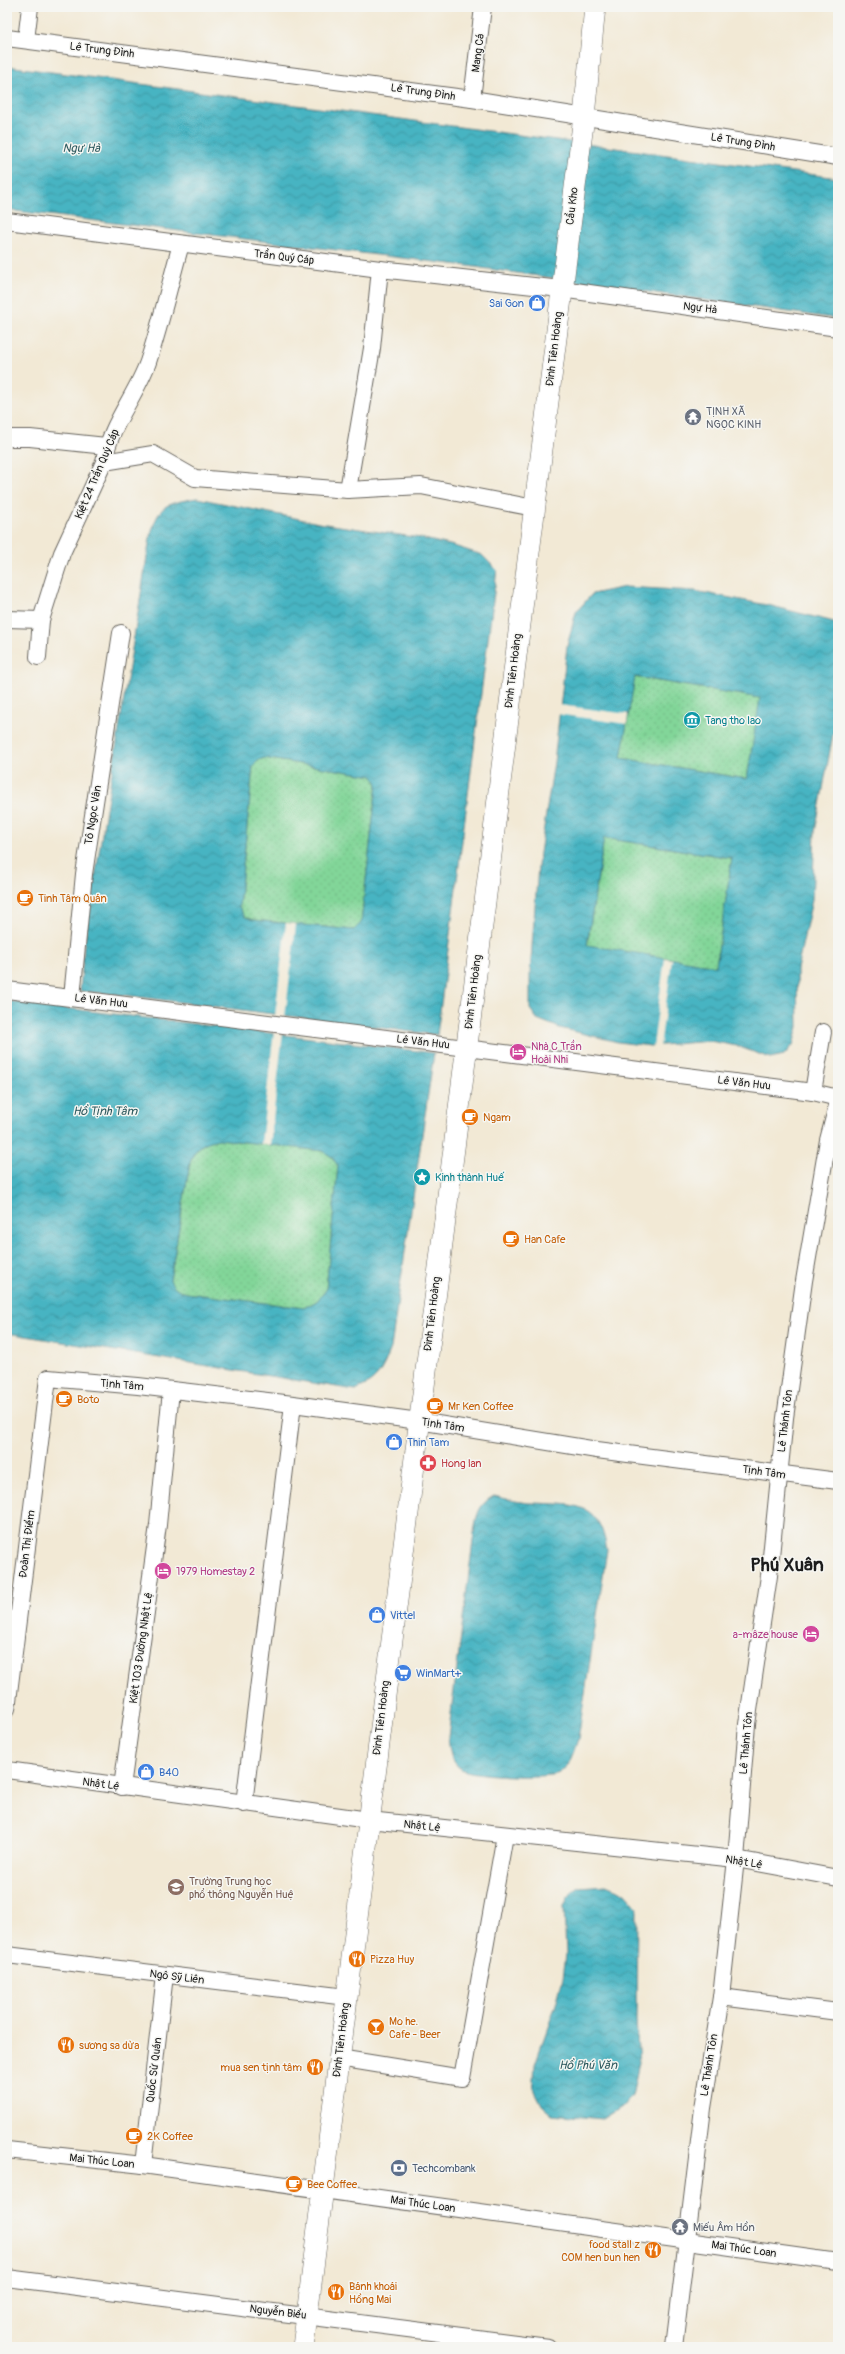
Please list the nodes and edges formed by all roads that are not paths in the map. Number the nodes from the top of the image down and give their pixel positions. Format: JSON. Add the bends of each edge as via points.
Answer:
{"nodes":[{"id":1,"x":30,"y":7,"type":"edge"},
{"id":2,"x":484,"y":7,"type":"edge"},
{"id":3,"x":595,"y":7,"type":"edge"},
{"id":4,"x":7,"y":38,"type":"edge"},
{"id":5,"x":26,"y":40,"type":"junction"},
{"id":6,"x":472,"y":99,"type":"junction"},
{"id":7,"x":583,"y":124,"type":"junction"},
{"id":8,"x":838,"y":157,"type":"edge"},
{"id":9,"x":7,"y":221,"type":"edge"},
{"id":10,"x":181,"y":244,"type":"junction"},
{"id":11,"x":380,"y":269,"type":"junction"},
{"id":12,"x":562,"y":285,"type":"junction"},
{"id":13,"x":838,"y":328,"type":"edge"},
{"id":14,"x":7,"y":438,"type":"edge"},
{"id":15,"x":106,"y":446,"type":"junction"},
{"id":16,"x":104,"y":462,"type":"junction"},
{"id":17,"x":348,"y":490,"type":"junction"},
{"id":18,"x":534,"y":508,"type":"junction"},
{"id":19,"x":7,"y":619,"type":"edge"},
{"id":20,"x":41,"y":620,"type":"junction"},
{"id":21,"x":121,"y":634,"type":"dead end"},
{"id":22,"x":38,"y":657,"type":"dead end"},
{"id":23,"x":7,"y":990,"type":"edge"},
{"id":24,"x":72,"y":997,"type":"junction"},
{"id":25,"x":823,"y":1032,"type":"dead end"},
{"id":26,"x":466,"y":1048,"type":"junction"},
{"id":27,"x":813,"y":1092,"type":"junction"},
{"id":28,"x":838,"y":1098,"type":"edge"},
{"id":29,"x":838,"y":1102,"type":"edge"},
{"id":30,"x":833,"y":1141,"type":"edge"},
{"id":31,"x":48,"y":1378,"type":"joint"},
{"id":32,"x":171,"y":1390,"type":"junction"},
{"id":33,"x":293,"y":1404,"type":"junction"},
{"id":34,"x":419,"y":1421,"type":"junction"},
{"id":35,"x":779,"y":1474,"type":"junction"},
{"id":36,"x":838,"y":1481,"type":"edge"},
{"id":37,"x":7,"y":1709,"type":"edge"},
{"id":38,"x":7,"y":1770,"type":"edge"},
{"id":39,"x":122,"y":1787,"type":"junction"},
{"id":40,"x":244,"y":1804,"type":"junction"},
{"id":41,"x":369,"y":1820,"type":"junction"},
{"id":42,"x":506,"y":1835,"type":"junction"},
{"id":43,"x":736,"y":1860,"type":"junction"},
{"id":44,"x":838,"y":1878,"type":"edge"},
{"id":45,"x":7,"y":1955,"type":"edge"},
{"id":46,"x":165,"y":1975,"type":"junction"},
{"id":47,"x":346,"y":1997,"type":"junction"},
{"id":48,"x":721,"y":1997,"type":"junction"},
{"id":49,"x":838,"y":2012,"type":"edge"},
{"id":50,"x":339,"y":2058,"type":"junction"},
{"id":51,"x":7,"y":2150,"type":"edge"},
{"id":52,"x":143,"y":2165,"type":"junction"},
{"id":53,"x":322,"y":2189,"type":"junction"},
{"id":54,"x":688,"y":2241,"type":"junction"},
{"id":55,"x":838,"y":2262,"type":"edge"},
{"id":56,"x":7,"y":2278,"type":"edge"},
{"id":57,"x":307,"y":2316,"type":"junction"},
{"id":58,"x":303,"y":2347,"type":"edge"},
{"id":59,"x":548,"y":2347,"type":"edge"},
{"id":60,"x":674,"y":2347,"type":"edge"}],
"edges":[{"from":1,"to":5,"type":"street"},
{"from":2,"to":6,"type":"street","name":"Mang Cá"},
{"from":3,"to":7,"type":"main road"},
{"from":4,"to":5,"type":"street","name":"Lê Trung Đình"},
{"from":5,"to":6,"type":"street","name":"Lê Trung Đình"},
{"from":6,"to":7,"type":"street","name":"Lê Trung Đình"},
{"from":7,"to":8,"type":"street","name":"Lê Trung Đình"},
{"from":7,"to":12,"type":"main road","name":"Cầu Kho"},
{"from":9,"to":10,"type":"street","name":"Trần Quý Cáp"},
{"from":10,"to":11,"type":"street","name":"Trần Quý Cáp"},
{"from":10,"to":15,"type":"street","name":"Kiệt 24 Trần Quý Cáp","via":[[147,362]]},
{"from":11,"to":12,"type":"street","name":"Trần Quý Cáp"},
{"from":11,"to":17,"type":"street","via":[[372,348]]},
{"from":12,"to":13,"type":"street","name":"Ngự Hà"},
{"from":12,"to":18,"type":"main road","name":"Đinh Tiên Hoàng"},
{"from":14,"to":15,"type":"street"},
{"from":15,"to":16,"type":"street","name":"Kiệt 24 Trần Quý Cáp"},
{"from":16,"to":17,"type":"street","via":[[153,454],[195,478]]},
{"from":16,"to":20,"type":"street","name":"Kiệt 24 Trần Quý Cáp","via":[[62,553]]},
{"from":17,"to":18,"type":"street","via":[[421,486]]},
{"from":18,"to":26,"type":"main road","name":"Đinh Tiên Hoàng"},
{"from":19,"to":20,"type":"street"},
{"from":20,"to":22,"type":"street","name":"Kiệt 24 Trần Quý Cáp"},
{"from":21,"to":24,"type":"street","name":"Tô Ngọc Vân","via":[[84,874]]},
{"from":23,"to":24,"type":"street","name":"Lê Văn Hưu"},
{"from":24,"to":26,"type":"street","name":"Lê Văn Hưu"},
{"from":25,"to":27,"type":"street"},
{"from":26,"to":27,"type":"street","name":"Lê Văn Hưu"},
{"from":26,"to":34,"type":"main road","name":"Đinh Tiên Hoàng"},
{"from":27,"to":28,"type":"street","name":"Lê Văn Hưu"},
{"from":29,"to":30,"type":"street"},
{"from":30,"to":35,"type":"street","name":"Lê Thánh Tôn","via":[[804,1281]]},
{"from":31,"to":32,"type":"street","name":"Tịnh Tâm"},
{"from":31,"to":37,"type":"street","name":"Đoàn Thị Điểm"},
{"from":32,"to":33,"type":"street","name":"Tịnh Tâm"},
{"from":32,"to":39,"type":"street","name":"Kiệt 103 Đường Nhật Lệ","via":[[158,1525]]},
{"from":33,"to":34,"type":"street","name":"Tịnh Tâm"},
{"from":33,"to":40,"type":"street"},
{"from":34,"to":35,"type":"street","name":"Tịnh Tâm","via":[[597,1450]]},
{"from":34,"to":41,"type":"main road","name":"Đinh Tiên Hoàng"},
{"from":35,"to":36,"type":"street","name":"Tịnh Tâm"},
{"from":35,"to":43,"type":"street","name":"Lê Thánh Tôn","via":[[769,1576],[747,1724]]},
{"from":38,"to":39,"type":"street","name":"Nhật Lệ"},
{"from":39,"to":40,"type":"street","name":"Nhật Lệ"},
{"from":40,"to":41,"type":"street","name":"Nhật Lệ"},
{"from":41,"to":42,"type":"street","name":"Nhật Lệ"},
{"from":41,"to":47,"type":"main road","name":"Đinh Tiên Hoàng"},
{"from":42,"to":43,"type":"street","name":"Nhật Lệ"},
{"from":42,"to":50,"type":"street","via":[[462,2078]]},
{"from":43,"to":44,"type":"street","name":"Nhật Lệ"},
{"from":43,"to":48,"type":"street","name":"Lê Thánh Tôn"},
{"from":45,"to":46,"type":"street","name":"Ngô Sỹ Liên"},
{"from":46,"to":47,"type":"street","name":"Ngô Sỹ Liên"},
{"from":46,"to":52,"type":"street","name":"Quốc Sử Quán"},
{"from":47,"to":50,"type":"main road","name":"Đinh Tiên Hoàng"},
{"from":48,"to":49,"type":"street"},
{"from":48,"to":54,"type":"street","name":"Lê Thánh Tôn","via":[[703,2108]]},
{"from":50,"to":53,"type":"main road","name":"Đinh Tiên Hoàng"},
{"from":51,"to":52,"type":"street","name":"Mai Thúc Loan"},
{"from":52,"to":53,"type":"street","name":"Mai Thúc Loan"},
{"from":53,"to":54,"type":"street","name":"Mai Thúc Loan"},
{"from":53,"to":57,"type":"main road","name":"Đinh Tiên Hoàng"},
{"from":54,"to":55,"type":"street","name":"Mai Thúc Loan"},
{"from":54,"to":60,"type":"street","name":"Lê Thánh Tôn"},
{"from":56,"to":57,"type":"street","name":"Nguyễn Biểu"},
{"from":57,"to":58,"type":"main road","name":"Đinh Tiên Hoàng"},
{"from":57,"to":59,"type":"street","name":"Nguyễn Biểu"}]}
